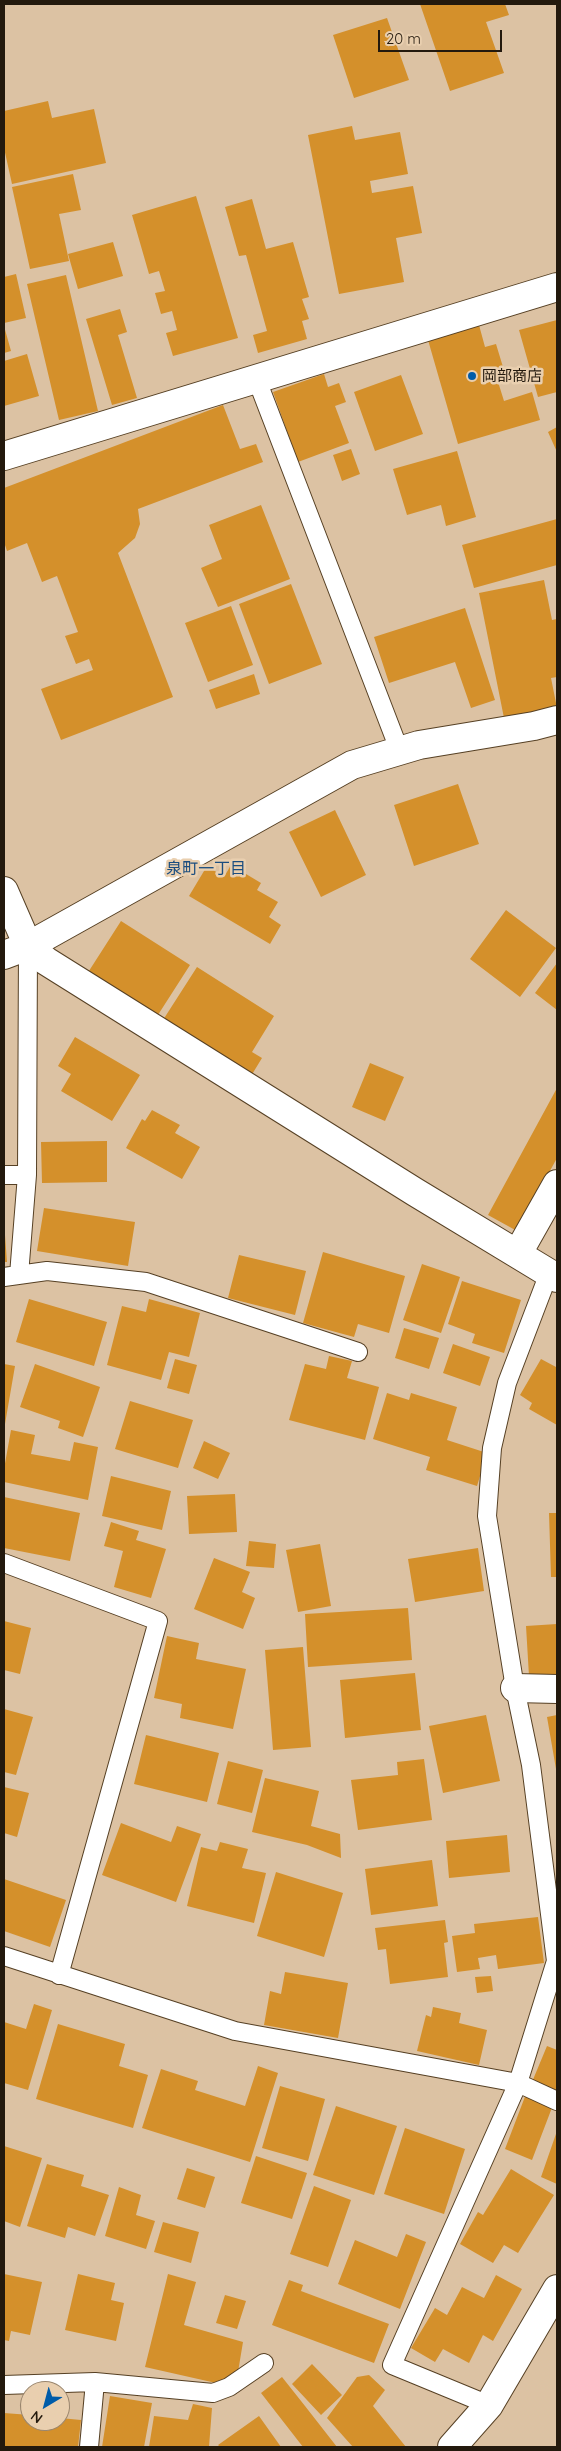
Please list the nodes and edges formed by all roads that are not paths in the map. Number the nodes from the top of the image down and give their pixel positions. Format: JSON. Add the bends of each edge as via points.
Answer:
{"nodes":[{"id":1,"x":557,"y":287,"type":"edge"},
{"id":2,"x":257,"y":380,"type":"junction"},
{"id":3,"x":4,"y":456,"type":"edge"},
{"id":4,"x":557,"y":720,"type":"edge"},
{"id":5,"x":400,"y":752,"type":"junction"},
{"id":6,"x":4,"y":891,"type":"edge"},
{"id":7,"x":16,"y":951,"type":"edge"},
{"id":8,"x":4,"y":1175,"type":"edge"},
{"id":9,"x":27,"y":1175,"type":"junction"},
{"id":10,"x":557,"y":1184,"type":"edge"},
{"id":11,"x":518,"y":1253,"type":"junction"},
{"id":12,"x":11,"y":1276,"type":"edge"},
{"id":13,"x":553,"y":1276,"type":"edge"},
{"id":14,"x":358,"y":1352,"type":"dead end"},
{"id":15,"x":4,"y":1563,"type":"edge"},
{"id":16,"x":515,"y":1688,"type":"junction"},
{"id":17,"x":557,"y":1690,"type":"edge"},
{"id":18,"x":4,"y":1956,"type":"edge"},
{"id":19,"x":59,"y":1975,"type":"junction"},
{"id":20,"x":518,"y":2083,"type":"junction"},
{"id":21,"x":557,"y":2101,"type":"edge"},
{"id":22,"x":557,"y":2289,"type":"edge"},
{"id":23,"x":264,"y":2363,"type":"dead end"},
{"id":24,"x":96,"y":2382,"type":"junction"},
{"id":25,"x":4,"y":2386,"type":"edge"},
{"id":26,"x":489,"y":2405,"type":"junction"},
{"id":27,"x":88,"y":2447,"type":"edge"},
{"id":28,"x":452,"y":2447,"type":"edge"}],
"edges":[{"from":1,"to":2,"type":"street"},
{"from":2,"to":3,"type":"street"},
{"from":2,"to":5,"type":"lane"},
{"from":4,"to":5,"type":"street","via":[[419,745]]},
{"from":5,"to":7,"type":"street","via":[[352,765]]},
{"from":6,"to":7,"type":"street"},
{"from":7,"to":9,"type":"lane"},
{"from":7,"to":11,"type":"street","via":[[46,961]]},
{"from":8,"to":9,"type":"lane"},
{"from":9,"to":12,"type":"lane"},
{"from":10,"to":11,"type":"street"},
{"from":11,"to":13,"type":"street"},
{"from":12,"to":14,"type":"lane","via":[[47,1271],[146,1282]]},
{"from":13,"to":16,"type":"lane","via":[[507,1383],[491,1458],[487,1516]]},
{"from":15,"to":19,"type":"lane","via":[[158,1621]]},
{"from":16,"to":17,"type":"street"},
{"from":16,"to":20,"type":"lane","via":[[531,1765],[556,1960]]},
{"from":18,"to":19,"type":"lane"},
{"from":19,"to":20,"type":"lane","via":[[235,2031]]},
{"from":20,"to":21,"type":"lane"},
{"from":20,"to":26,"type":"lane","via":[[392,2365]]},
{"from":22,"to":26,"type":"street"},
{"from":23,"to":24,"type":"lane","via":[[229,2388],[213,2393]]},
{"from":24,"to":25,"type":"lane"},
{"from":24,"to":27,"type":"lane"},
{"from":26,"to":28,"type":"street"}]}
